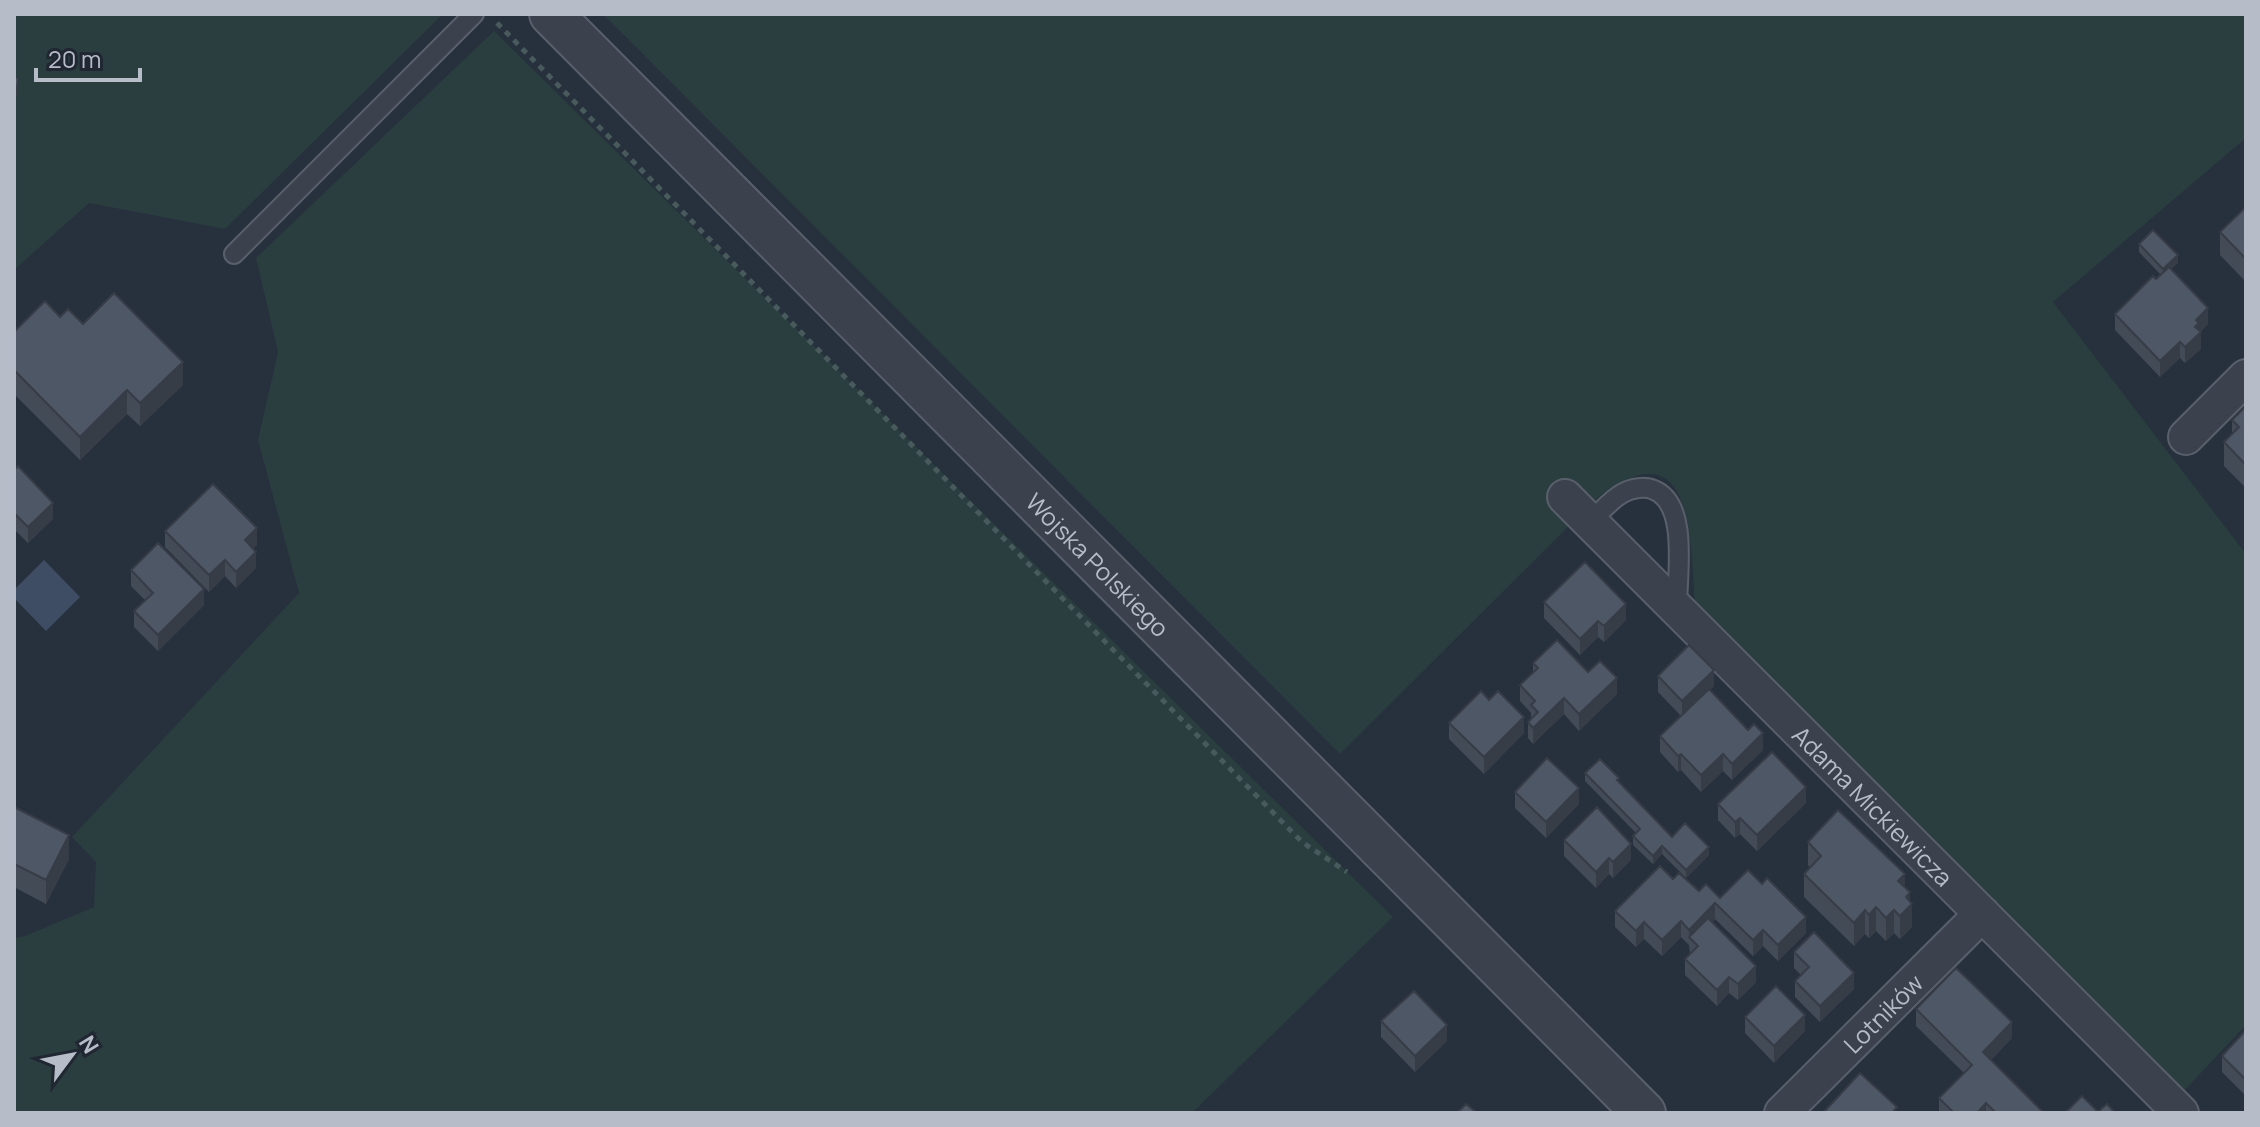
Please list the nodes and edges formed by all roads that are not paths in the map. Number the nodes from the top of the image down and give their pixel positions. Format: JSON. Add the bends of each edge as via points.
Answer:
{"nodes":[{"id":1,"x":474,"y":14,"type":"edge"},
{"id":2,"x":551,"y":14,"type":"edge"},
{"id":3,"x":234,"y":254,"type":"dead end"},
{"id":4,"x":2246,"y":377,"type":"edge"},
{"id":5,"x":2186,"y":437,"type":"dead end"},
{"id":6,"x":1565,"y":497,"type":"dead end"},
{"id":7,"x":1590,"y":522,"type":"junction"},
{"id":8,"x":1677,"y":610,"type":"junction"},
{"id":9,"x":1982,"y":914,"type":"junction"},
{"id":10,"x":1644,"y":1113,"type":"edge"},
{"id":11,"x":1782,"y":1113,"type":"edge"},
{"id":12,"x":2181,"y":1113,"type":"edge"}],
"edges":[{"from":1,"to":3,"type":"lane"},
{"from":2,"to":10,"type":"street","name":"Wojska Polskiego"},
{"from":4,"to":5,"type":"street"},
{"from":6,"to":7,"type":"street","name":"Adama Mickiewicza"},
{"from":7,"to":8,"type":"street","name":"Adama Mickiewicza"},
{"from":7,"to":8,"type":"lane","via":[[1634,489],[1667,497],[1677,517]]},
{"from":8,"to":9,"type":"street","name":"Adama Mickiewicza"},
{"from":9,"to":11,"type":"street","name":"Lotników"},
{"from":9,"to":12,"type":"street","name":"Adama Mickiewicza"}]}
